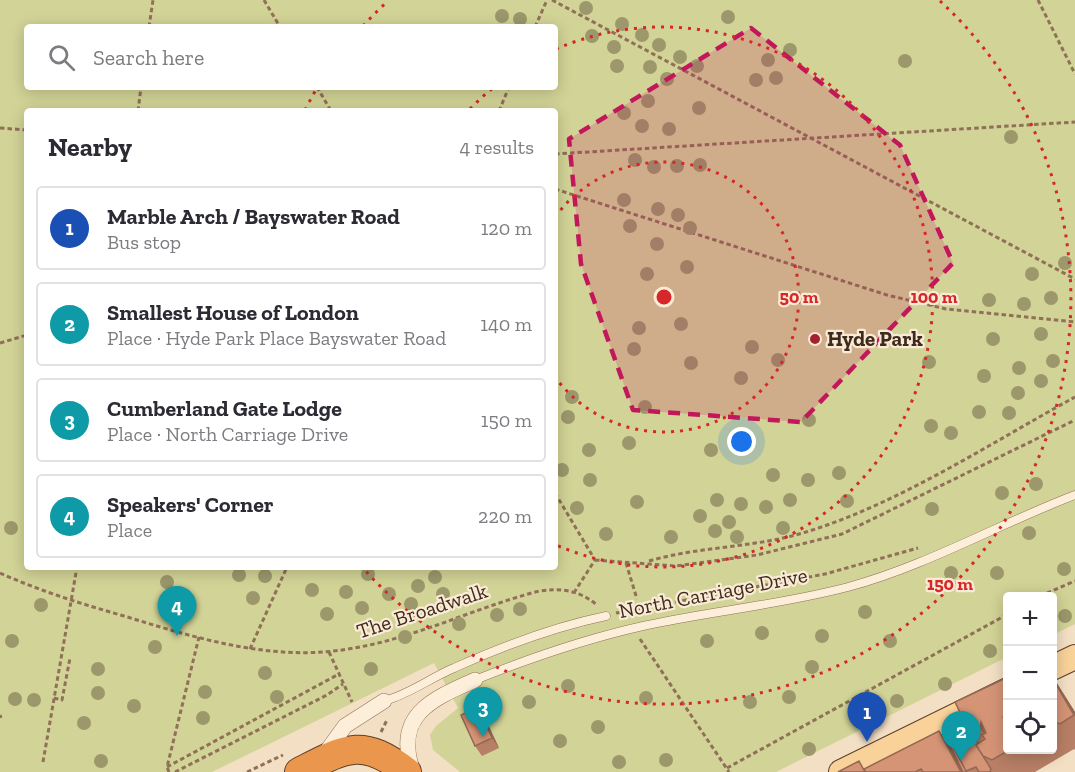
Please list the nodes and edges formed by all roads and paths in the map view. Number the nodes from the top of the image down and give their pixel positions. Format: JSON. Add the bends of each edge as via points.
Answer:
{"nodes":[{"id":1,"x":153,"y":0,"type":"edge"},
{"id":2,"x":264,"y":0,"type":"edge"},
{"id":3,"x":547,"y":0,"type":"edge"},
{"id":4,"x":552,"y":0,"type":"edge"},
{"id":5,"x":1038,"y":0,"type":"edge"},
{"id":6,"x":149,"y":24,"type":"edge"},
{"id":7,"x":278,"y":24,"type":"edge"},
{"id":8,"x":536,"y":24,"type":"edge"},
{"id":9,"x":1075,"y":74,"type":"edge"},
{"id":10,"x":141,"y":90,"type":"edge"},
{"id":11,"x":318,"y":90,"type":"edge"},
{"id":12,"x":508,"y":90,"type":"edge"},
{"id":13,"x":138,"y":108,"type":"edge"},
{"id":14,"x":329,"y":108,"type":"edge"},
{"id":15,"x":499,"y":108,"type":"edge"},
{"id":16,"x":1075,"y":122,"type":"edge"},
{"id":17,"x":0,"y":129,"type":"edge"},
{"id":18,"x":24,"y":130,"type":"edge"},
{"id":19,"x":813,"y":139,"type":"junction"},
{"id":20,"x":558,"y":154,"type":"edge"},
{"id":21,"x":558,"y":190,"type":"edge"},
{"id":22,"x":1075,"y":279,"type":"edge"},
{"id":23,"x":1075,"y":322,"type":"edge"},
{"id":24,"x":24,"y":336,"type":"edge"},
{"id":25,"x":0,"y":343,"type":"edge"},
{"id":26,"x":1075,"y":397,"type":"edge"},
{"id":27,"x":1075,"y":420,"type":"edge"},
{"id":28,"x":1075,"y":495,"type":"edge"},
{"id":29,"x":558,"y":498,"type":"edge"},
{"id":30,"x":922,"y":546,"type":"dead end"},
{"id":31,"x":595,"y":560,"type":"junction"},
{"id":32,"x":647,"y":562,"type":"junction"},
{"id":33,"x":626,"y":563,"type":"junction"},
{"id":34,"x":77,"y":570,"type":"edge"},
{"id":35,"x":286,"y":570,"type":"edge"},
{"id":36,"x":0,"y":573,"type":"edge"},
{"id":37,"x":1075,"y":581,"type":"edge"},
{"id":38,"x":575,"y":591,"type":"junction"},
{"id":39,"x":1051,"y":592,"type":"edge"},
{"id":40,"x":637,"y":599,"type":"dead end"},
{"id":41,"x":72,"y":601,"type":"junction"},
{"id":42,"x":606,"y":616,"type":"junction"},
{"id":43,"x":1003,"y":617,"type":"edge"},
{"id":44,"x":199,"y":637,"type":"junction"},
{"id":45,"x":646,"y":637,"type":"dead end"},
{"id":46,"x":636,"y":640,"type":"dead end"},
{"id":47,"x":250,"y":649,"type":"junction"},
{"id":48,"x":650,"y":650,"type":"junction"},
{"id":49,"x":329,"y":652,"type":"junction"},
{"id":50,"x":1075,"y":657,"type":"edge"},
{"id":51,"x":70,"y":658,"type":"dead end"},
{"id":52,"x":1057,"y":666,"type":"edge"},
{"id":53,"x":339,"y":674,"type":"junction"},
{"id":54,"x":475,"y":680,"type":"joint"},
{"id":55,"x":343,"y":684,"type":"junction"},
{"id":56,"x":1003,"y":692,"type":"edge"},
{"id":57,"x":54,"y":698,"type":"junction"},
{"id":58,"x":384,"y":701,"type":"joint"},
{"id":59,"x":352,"y":703,"type":"dead end"},
{"id":60,"x":387,"y":720,"type":"dead end"},
{"id":61,"x":381,"y":732,"type":"dead end"},
{"id":62,"x":43,"y":762,"type":"dead end"},
{"id":63,"x":167,"y":767,"type":"junction"},
{"id":64,"x":309,"y":767,"type":"edge"},
{"id":65,"x":728,"y":770,"type":"edge"},
{"id":66,"x":169,"y":772,"type":"edge"},
{"id":67,"x":175,"y":772,"type":"edge"},
{"id":68,"x":407,"y":772,"type":"edge"},
{"id":69,"x":413,"y":772,"type":"edge"},
{"id":70,"x":841,"y":772,"type":"edge"}],
"edges":[{"from":1,"to":6,"type":"path"},
{"from":2,"to":7,"type":"path"},
{"from":3,"to":8,"type":"path"},
{"from":4,"to":19,"type":"path"},
{"from":5,"to":9,"type":"path"},
{"from":10,"to":13,"type":"path"},
{"from":11,"to":14,"type":"path"},
{"from":12,"to":15,"type":"path"},
{"from":16,"to":19,"type":"path"},
{"from":17,"to":18,"type":"path"},
{"from":19,"to":20,"type":"path"},
{"from":19,"to":22,"type":"path"},
{"from":21,"to":23,"type":"path","via":[[887,295],[946,309]]},
{"from":24,"to":25,"type":"path"},
{"from":26,"to":32,"type":"path","via":[[855,513],[805,532]]},
{"from":27,"to":32,"type":"path","via":[[842,534],[757,555],[676,566]]},
{"from":28,"to":54,"type":"lane","name":"North Carriage Drive","via":[[881,577],[778,603],[621,632],[549,651]]},
{"from":29,"to":31,"type":"path"},
{"from":30,"to":42,"type":"path","name":"North Carriage Drive","via":[[825,574]]},
{"from":31,"to":33,"type":"path"},
{"from":31,"to":38,"type":"path"},
{"from":32,"to":33,"type":"path"},
{"from":33,"to":40,"type":"path"},
{"from":34,"to":41,"type":"path"},
{"from":35,"to":47,"type":"path"},
{"from":36,"to":41,"type":"path","name":"The Broadwalk"},
{"from":37,"to":39,"type":"path"},
{"from":38,"to":42,"type":"path"},
{"from":38,"to":49,"type":"path","name":"The Broadwalk","via":[[539,591],[389,640]]},
{"from":41,"to":44,"type":"path","name":"The Broadwalk"},
{"from":41,"to":57,"type":"path"},
{"from":42,"to":58,"type":"lane","name":"North Carriage Drive","via":[[513,642]]},
{"from":43,"to":65,"type":"path"},
{"from":44,"to":47,"type":"path","name":"The Broadwalk"},
{"from":44,"to":63,"type":"path"},
{"from":45,"to":48,"type":"path"},
{"from":46,"to":48,"type":"path","via":[[641,639]]},
{"from":47,"to":49,"type":"path","name":"The Broadwalk"},
{"from":48,"to":65,"type":"path"},
{"from":49,"to":53,"type":"path"},
{"from":50,"to":52,"type":"main road"},
{"from":51,"to":57,"type":"path","via":[[62,700]]},
{"from":53,"to":55,"type":"path"},
{"from":53,"to":63,"type":"path"},
{"from":54,"to":69,"type":"street","name":"North Carriage Drive","via":[[428,703],[420,711],[409,736]]},
{"from":55,"to":59,"type":"path"},
{"from":55,"to":67,"type":"path"},
{"from":56,"to":70,"type":"main road"},
{"from":57,"to":62,"type":"path"},
{"from":58,"to":64,"type":"street","via":[[345,726]]},
{"from":60,"to":61,"type":"path"},
{"from":63,"to":66,"type":"path"},
{"from":64,"to":68,"type":"highway","via":[[336,754],[366,749],[385,756]]}]}
